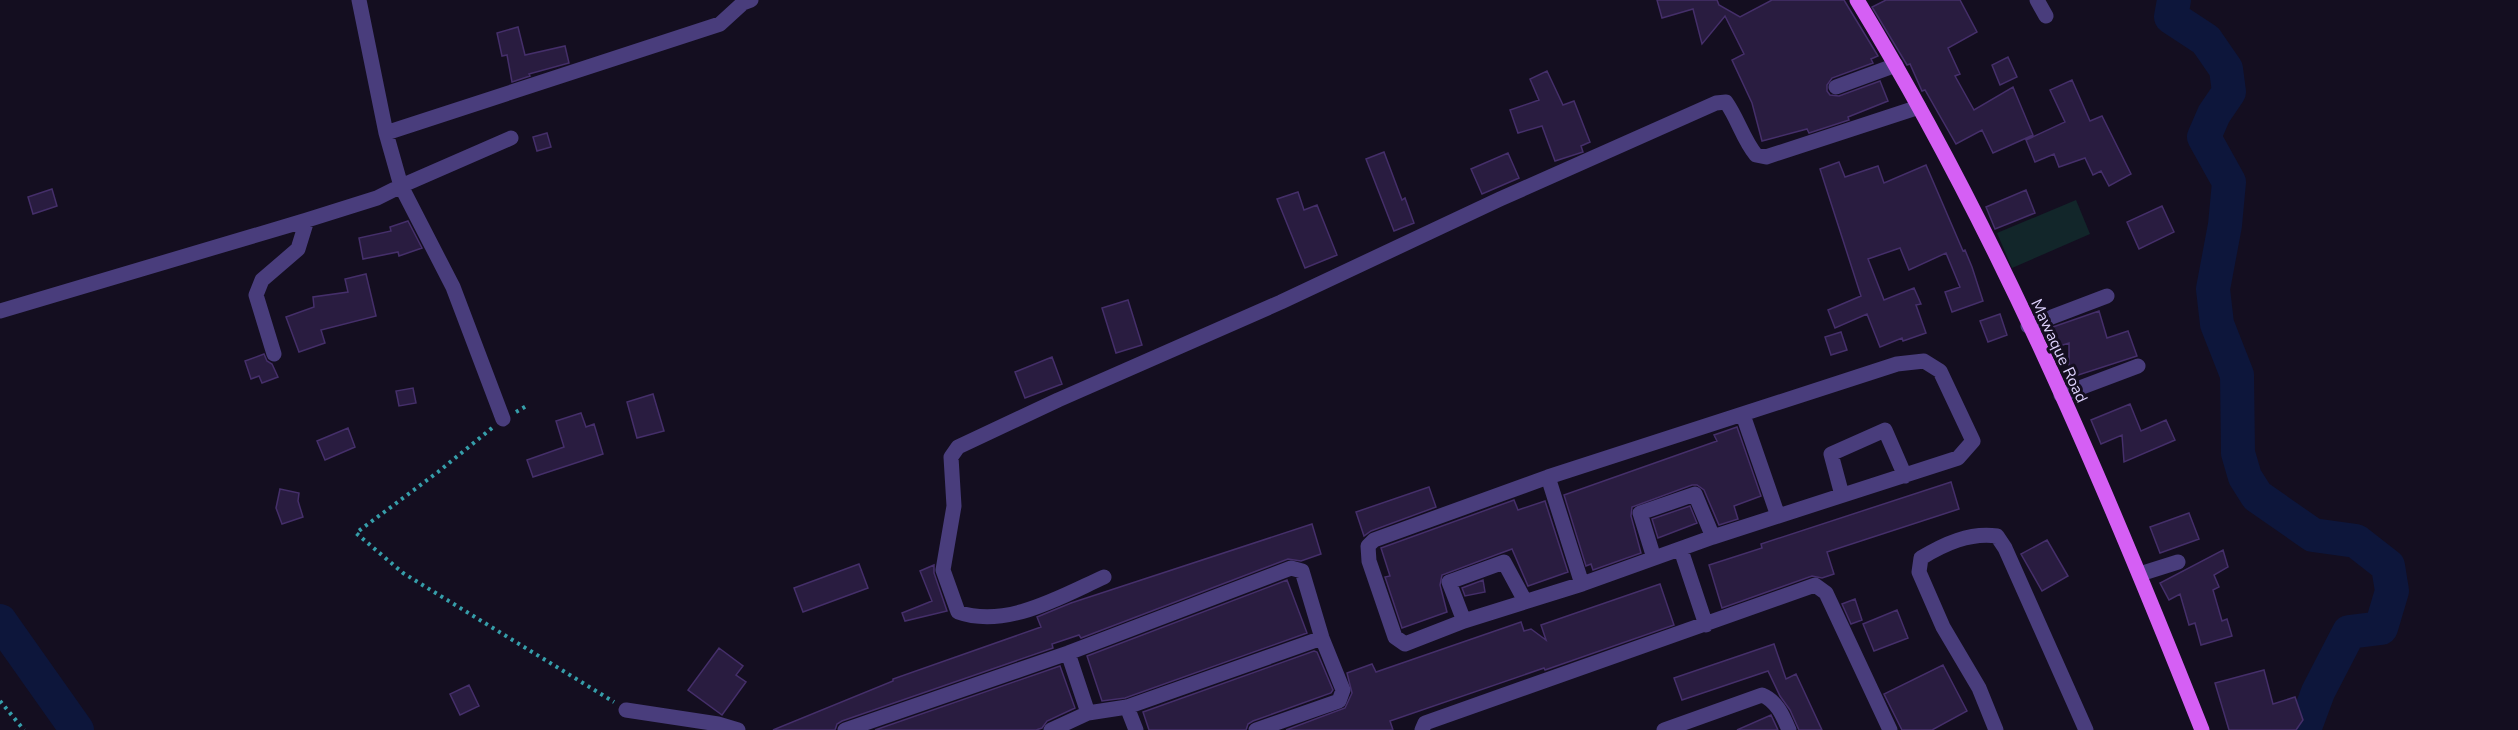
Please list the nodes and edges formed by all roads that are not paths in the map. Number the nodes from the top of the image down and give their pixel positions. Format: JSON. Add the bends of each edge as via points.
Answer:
{"nodes":[{"id":1,"x":359,"y":0,"type":"edge"},
{"id":2,"x":751,"y":0,"type":"edge"},
{"id":3,"x":1857,"y":0,"type":"edge"},
{"id":4,"x":2037,"y":0,"type":"edge"},
{"id":5,"x":2046,"y":16,"type":"dead end"},
{"id":6,"x":1896,"y":65,"type":"junction"},
{"id":7,"x":1836,"y":87,"type":"dead end"},
{"id":8,"x":1919,"y":107,"type":"junction"},
{"id":9,"x":386,"y":133,"type":"junction"},
{"id":10,"x":511,"y":138,"type":"dead end"},
{"id":11,"x":401,"y":186,"type":"junction"},
{"id":12,"x":307,"y":220,"type":"junction"},
{"id":13,"x":2107,"y":296,"type":"dead end"},
{"id":14,"x":0,"y":311,"type":"edge"},
{"id":15,"x":2028,"y":326,"type":"junction"},
{"id":16,"x":274,"y":354,"type":"dead end"},
{"id":17,"x":2138,"y":366,"type":"dead end"},
{"id":18,"x":2061,"y":395,"type":"junction"},
{"id":19,"x":1743,"y":414,"type":"junction"},
{"id":20,"x":503,"y":419,"type":"road end"},
{"id":21,"x":1905,"y":476,"type":"junction"},
{"id":22,"x":1548,"y":477,"type":"junction"},
{"id":23,"x":1842,"y":495,"type":"junction"},
{"id":24,"x":1778,"y":516,"type":"junction"},
{"id":25,"x":1713,"y":537,"type":"junction"},
{"id":26,"x":1681,"y":549,"type":"junction"},
{"id":27,"x":1654,"y":558,"type":"junction"},
{"id":28,"x":2178,"y":562,"type":"dead end"},
{"id":29,"x":2140,"y":574,"type":"junction"},
{"id":30,"x":1104,"y":578,"type":"dead end"},
{"id":31,"x":1582,"y":584,"type":"junction"},
{"id":32,"x":1526,"y":601,"type":"junction"},
{"id":33,"x":1464,"y":621,"type":"junction"},
{"id":34,"x":1706,"y":625,"type":"junction"},
{"id":35,"x":1322,"y":638,"type":"junction"},
{"id":36,"x":1068,"y":653,"type":"junction"},
{"id":37,"x":1127,"y":707,"type":"junction"},
{"id":38,"x":626,"y":710,"type":"road end"},
{"id":39,"x":1088,"y":714,"type":"junction"},
{"id":40,"x":738,"y":730,"type":"edge"},
{"id":41,"x":845,"y":730,"type":"edge"},
{"id":42,"x":1051,"y":730,"type":"edge"},
{"id":43,"x":1136,"y":730,"type":"edge"},
{"id":44,"x":1256,"y":730,"type":"edge"},
{"id":45,"x":1422,"y":730,"type":"edge"},
{"id":46,"x":1664,"y":730,"type":"edge"},
{"id":47,"x":1789,"y":730,"type":"edge"},
{"id":48,"x":1890,"y":730,"type":"edge"},
{"id":49,"x":1996,"y":730,"type":"edge"},
{"id":50,"x":2086,"y":730,"type":"edge"},
{"id":51,"x":2202,"y":730,"type":"edge"}],
"edges":[{"from":1,"to":9,"type":"street"},
{"from":2,"to":9,"type":"street","via":[[720,24]]},
{"from":3,"to":6,"type":"main road","name":"Mawaque Road"},
{"from":4,"to":5,"type":"street"},
{"from":6,"to":7,"type":"street"},
{"from":6,"to":8,"type":"main road","name":"Mawaque Road"},
{"from":8,"to":15,"type":"main road","name":"Mawaque Road","via":[[1962,185]]},
{"from":8,"to":30,"type":"street","via":[[1766,157],[1756,155],[1749,146],[1726,102],[1716,103],[958,447],[951,457],[954,506],[943,570],[958,612],[990,617],[1026,610]]},
{"from":9,"to":11,"type":"street"},
{"from":10,"to":11,"type":"street"},
{"from":11,"to":12,"type":"street","via":[[377,198]]},
{"from":11,"to":20,"type":"street","via":[[453,287]]},
{"from":12,"to":14,"type":"street"},
{"from":12,"to":16,"type":"street","via":[[298,249],[262,280],[256,295]]},
{"from":13,"to":15,"type":"street"},
{"from":15,"to":18,"type":"main road","name":"Mawaque Road"},
{"from":17,"to":18,"type":"street"},
{"from":18,"to":29,"type":"main road","name":"Mawaque Road"},
{"from":19,"to":21,"type":"street","via":[[1897,364],[1924,361],[1940,371],[1973,441],[1958,458]]},
{"from":19,"to":22,"type":"street"},
{"from":19,"to":24,"type":"street"},
{"from":21,"to":23,"type":"street"},
{"from":21,"to":23,"type":"street","via":[[1885,430],[1831,454]]},
{"from":22,"to":31,"type":"street"},
{"from":22,"to":33,"type":"street","via":[[1374,540],[1368,546],[1369,561],[1395,637],[1405,644]]},
{"from":23,"to":24,"type":"street"},
{"from":24,"to":25,"type":"street"},
{"from":25,"to":26,"type":"street"},
{"from":25,"to":27,"type":"street","via":[[1695,494],[1640,513]]},
{"from":26,"to":27,"type":"street"},
{"from":26,"to":34,"type":"street"},
{"from":27,"to":31,"type":"street"},
{"from":28,"to":29,"type":"street"},
{"from":29,"to":51,"type":"main road","name":"Mawaque Road"},
{"from":31,"to":32,"type":"street"},
{"from":32,"to":33,"type":"street"},
{"from":32,"to":33,"type":"street","via":[[1504,562],[1449,582]]},
{"from":34,"to":45,"type":"street","via":[[1425,723]]},
{"from":34,"to":48,"type":"street","via":[[1815,585],[1826,593]]},
{"from":35,"to":36,"type":"street","via":[[1302,571],[1291,568]]},
{"from":35,"to":37,"type":"street"},
{"from":35,"to":44,"type":"street","via":[[1342,696]]},
{"from":36,"to":39,"type":"street"},
{"from":36,"to":41,"type":"street"},
{"from":37,"to":39,"type":"street"},
{"from":37,"to":43,"type":"street"},
{"from":38,"to":40,"type":"street"},
{"from":39,"to":42,"type":"street"},
{"from":46,"to":47,"type":"street","via":[[1762,695],[1780,711]]},
{"from":49,"to":50,"type":"street","via":[[1979,688],[1943,627],[1918,572],[1921,558],[1938,548],[1982,534],[1997,536],[2005,548]]}]}
